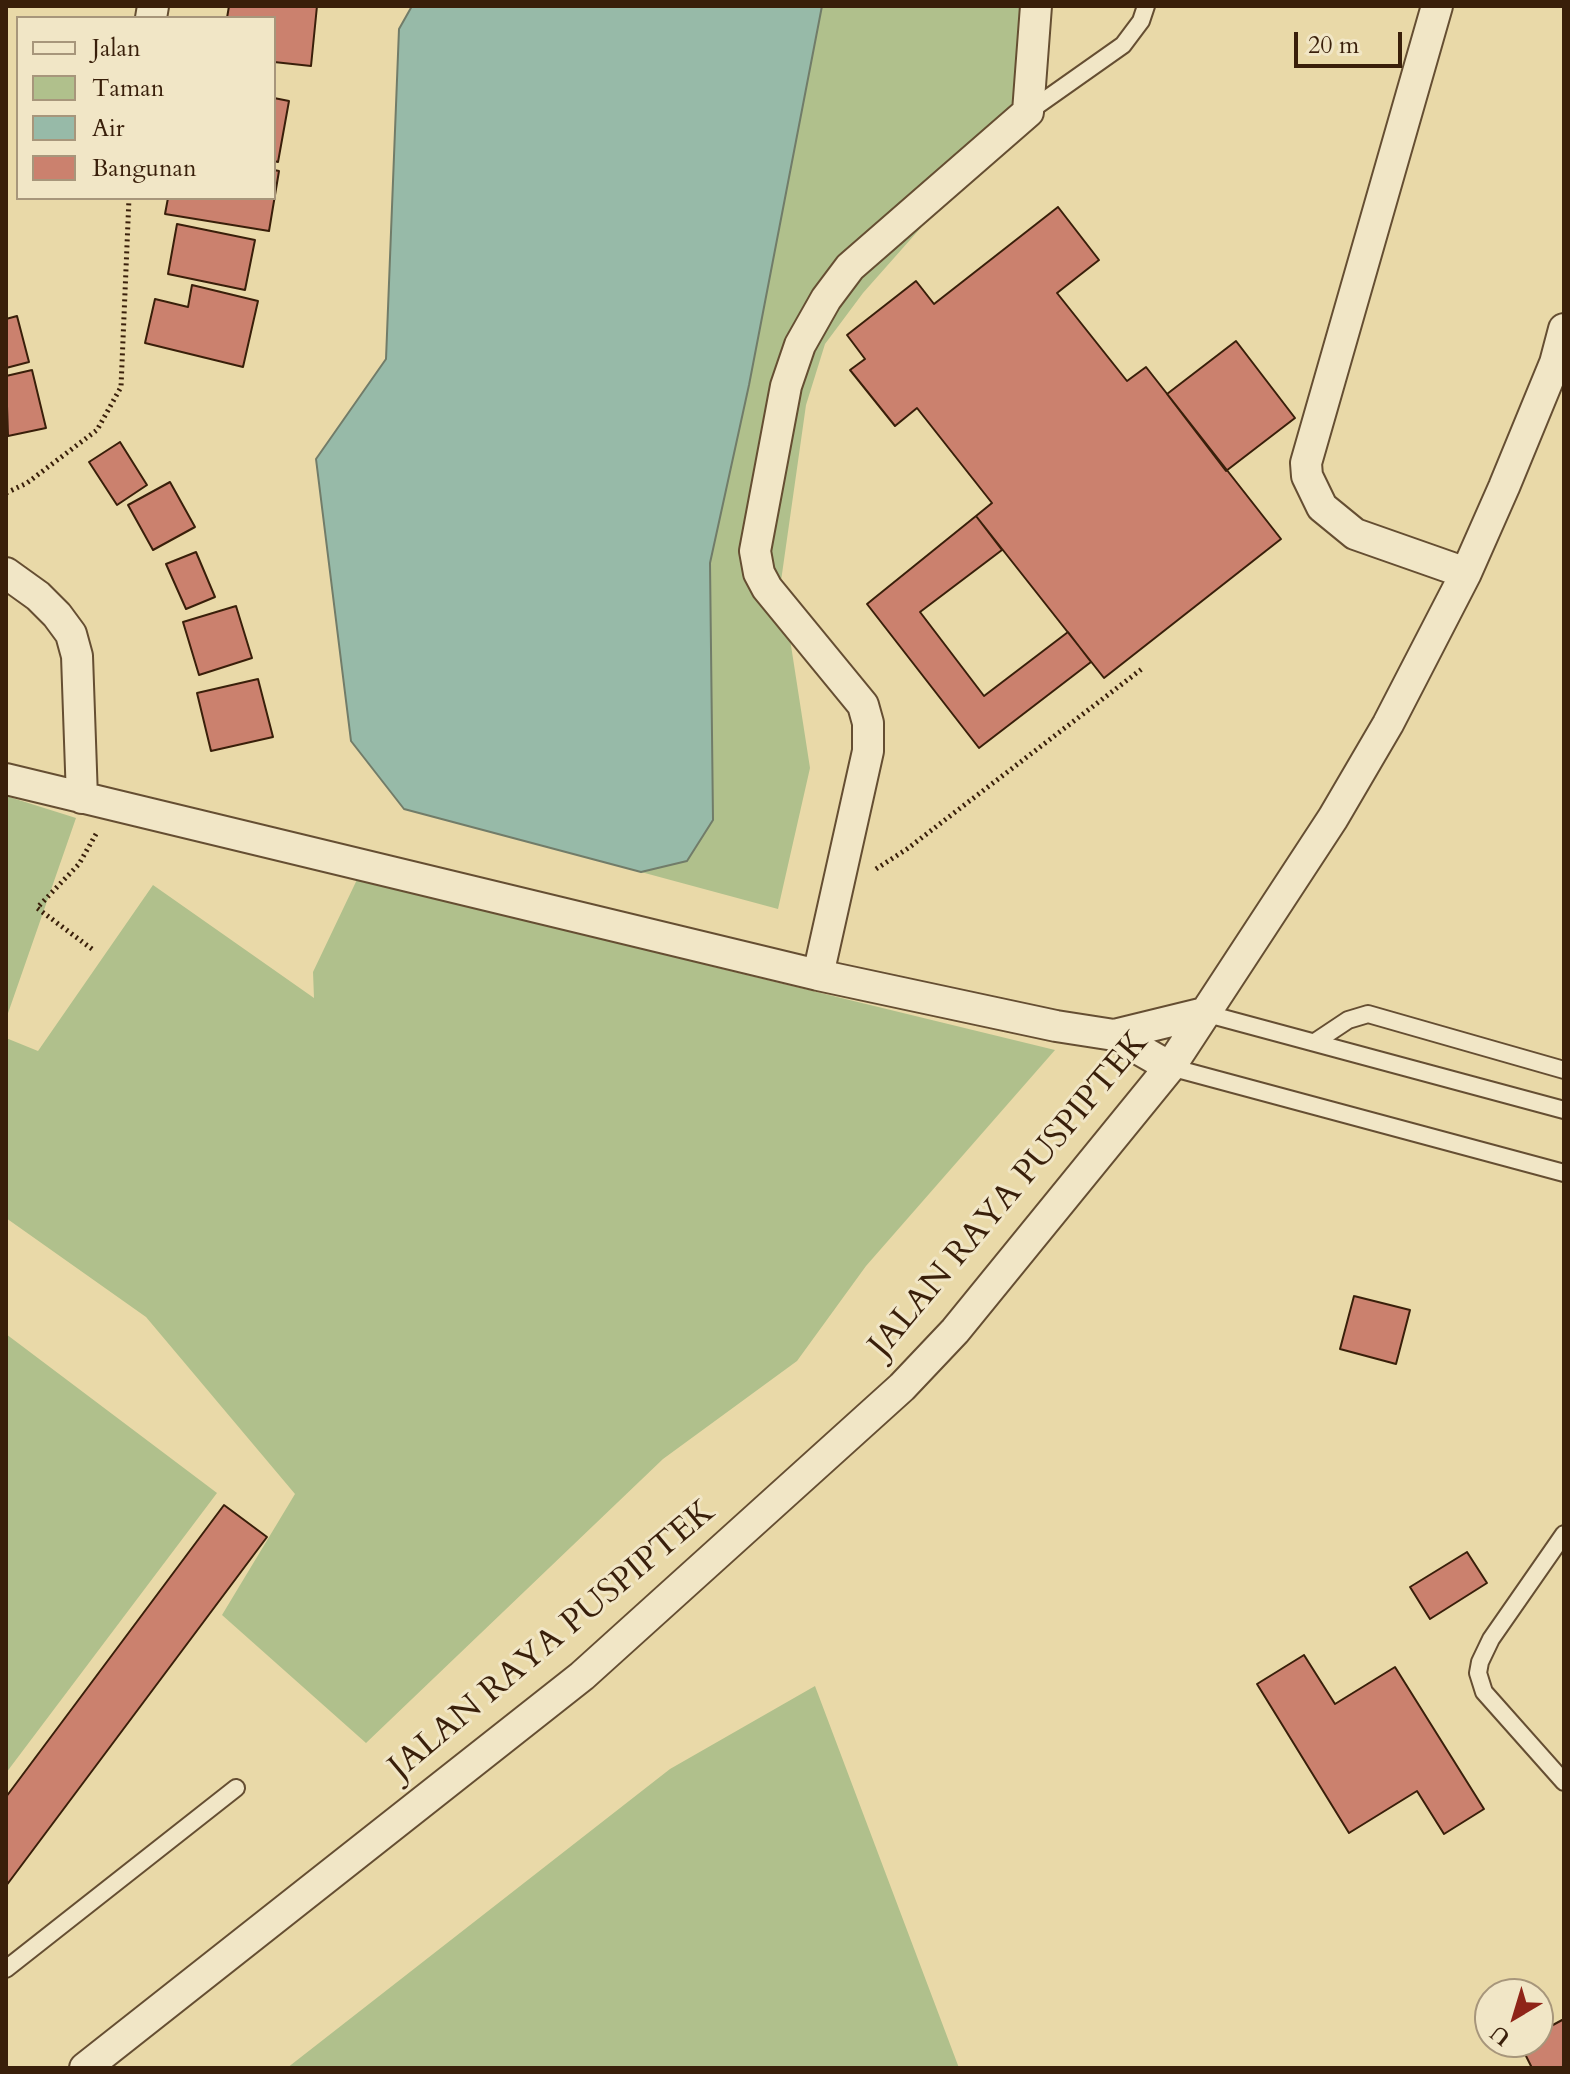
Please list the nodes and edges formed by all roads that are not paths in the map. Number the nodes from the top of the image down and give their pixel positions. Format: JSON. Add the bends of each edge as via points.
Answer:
{"nodes":[{"id":1,"x":1036,"y":6,"type":"edge"},
{"id":2,"x":1146,"y":6,"type":"edge"},
{"id":3,"x":1437,"y":6,"type":"edge"},
{"id":4,"x":1028,"y":112,"type":"junction"},
{"id":5,"x":1564,"y":329,"type":"edge"},
{"id":6,"x":6,"y":573,"type":"edge"},
{"id":7,"x":1466,"y":573,"type":"junction"},
{"id":8,"x":6,"y":779,"type":"edge"},
{"id":9,"x":82,"y":798,"type":"junction"},
{"id":10,"x":818,"y":975,"type":"junction"},
{"id":11,"x":1204,"y":1013,"type":"junction"},
{"id":12,"x":1114,"y":1035,"type":"junction"},
{"id":13,"x":1315,"y":1042,"type":"junction"},
{"id":14,"x":1170,"y":1067,"type":"junction"},
{"id":15,"x":1564,"y":1070,"type":"edge"},
{"id":16,"x":1564,"y":1110,"type":"edge"},
{"id":17,"x":1564,"y":1173,"type":"edge"},
{"id":18,"x":1564,"y":1534,"type":"edge"},
{"id":19,"x":1564,"y":1782,"type":"edge"},
{"id":20,"x":236,"y":1788,"type":"dead end"},
{"id":21,"x":6,"y":1969,"type":"edge"},
{"id":22,"x":85,"y":2068,"type":"edge"}],
"edges":[{"from":1,"to":4,"type":"street"},
{"from":2,"to":4,"type":"lane","via":[[1123,45]]},
{"from":3,"to":7,"type":"street","via":[[1306,463],[1322,507],[1355,534]]},
{"from":4,"to":10,"type":"street","via":[[850,267],[800,345],[786,386],[755,551],[759,573],[863,705],[868,723],[868,751]]},
{"from":5,"to":7,"type":"street","name":"JALAN RAYA PUSPIPTEK","via":[[1555,363]]},
{"from":6,"to":9,"type":"street","via":[[48,606],[71,634],[77,656]]},
{"from":7,"to":11,"type":"street","name":"JALAN RAYA PUSPIPTEK","via":[[1333,818]]},
{"from":8,"to":9,"type":"street"},
{"from":9,"to":10,"type":"street"},
{"from":10,"to":12,"type":"street"},
{"from":11,"to":12,"type":"street"},
{"from":11,"to":13,"type":"lane"},
{"from":11,"to":14,"type":"street","name":"JALAN RAYA PUSPIPTEK"},
{"from":12,"to":14,"type":"street"},
{"from":13,"to":15,"type":"lane","via":[[1348,1020],[1368,1014]]},
{"from":13,"to":16,"type":"lane"},
{"from":14,"to":17,"type":"lane"},
{"from":14,"to":22,"type":"street","name":"JALAN RAYA PUSPIPTEK","via":[[955,1331],[902,1387],[582,1676]]},
{"from":18,"to":19,"type":"lane","via":[[1491,1639],[1478,1673],[1484,1692]]},
{"from":20,"to":21,"type":"lane"}]}
